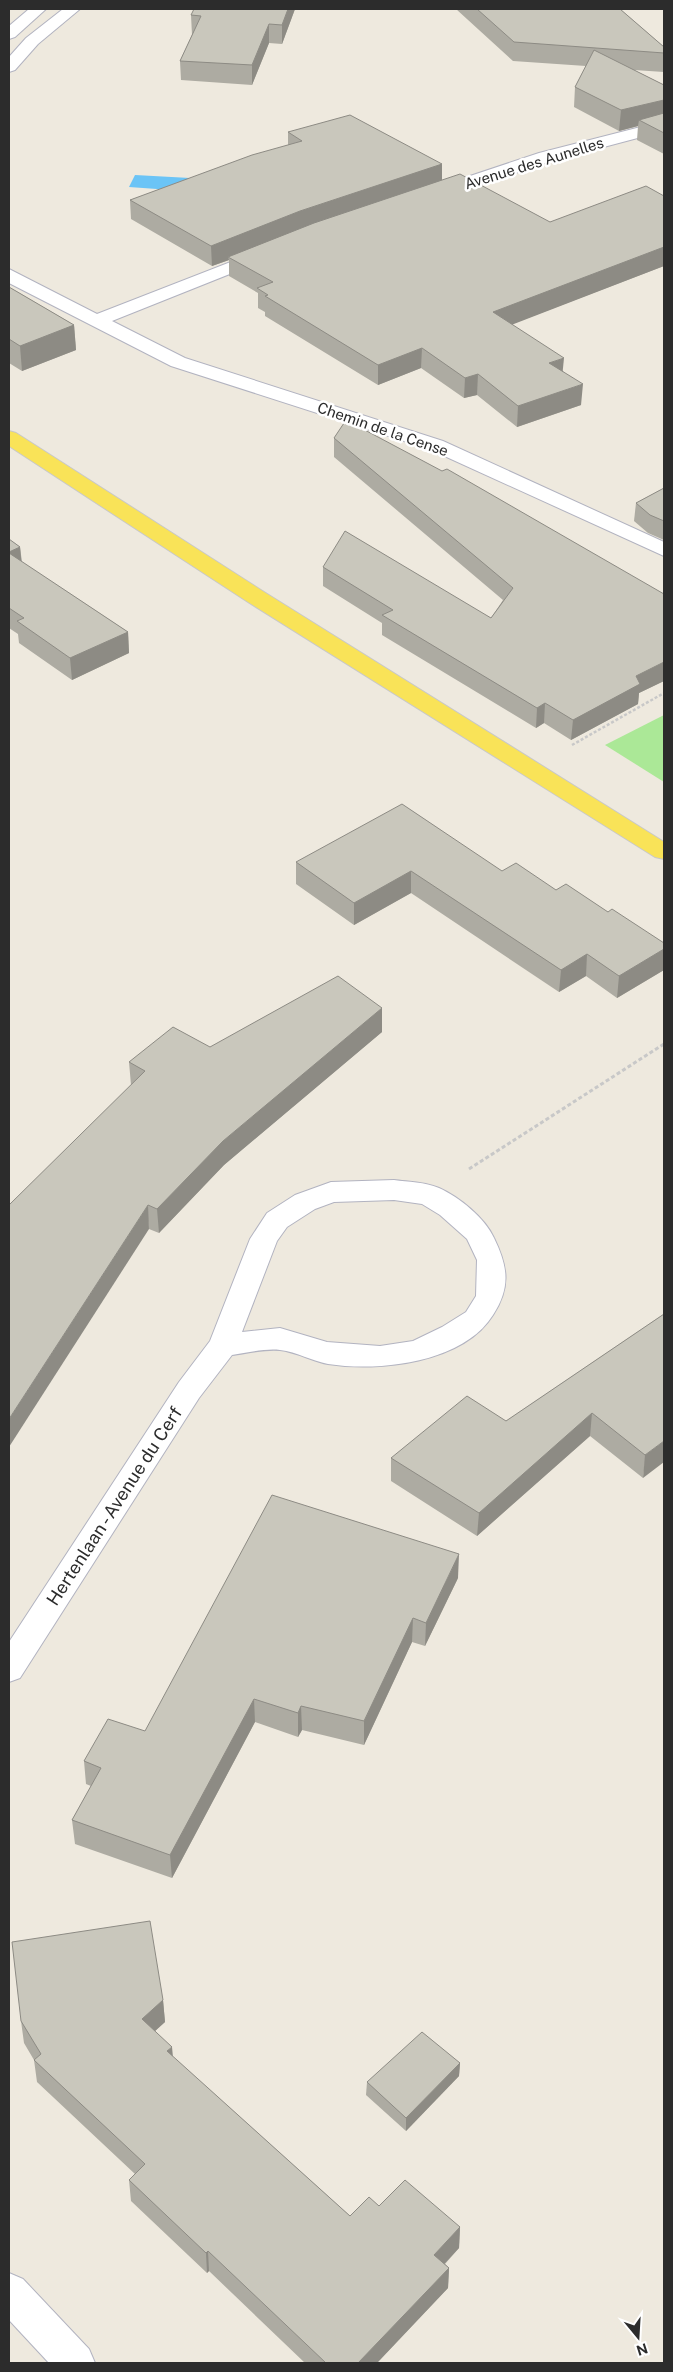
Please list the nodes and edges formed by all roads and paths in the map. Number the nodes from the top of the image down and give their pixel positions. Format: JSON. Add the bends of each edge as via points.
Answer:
{"nodes":[{"id":1,"x":38,"y":9,"type":"edge"},
{"id":2,"x":72,"y":9,"type":"edge"},
{"id":3,"x":9,"y":34,"type":"edge"},
{"id":4,"x":9,"y":67,"type":"edge"},
{"id":5,"x":664,"y":126,"type":"edge"},
{"id":6,"x":419,"y":199,"type":"edge"},
{"id":7,"x":279,"y":248,"type":"edge"},
{"id":8,"x":9,"y":274,"type":"edge"},
{"id":9,"x":96,"y":321,"type":"junction"},
{"id":10,"x":9,"y":438,"type":"edge"},
{"id":11,"x":664,"y":550,"type":"edge"},
{"id":12,"x":664,"y":693,"type":"edge"},
{"id":13,"x":530,"y":768,"type":"junction"},
{"id":14,"x":664,"y":852,"type":"edge"},
{"id":15,"x":664,"y":1044,"type":"edge"},
{"id":16,"x":429,"y":1195,"type":"junction"},
{"id":17,"x":223,"y":1345,"type":"junction"},
{"id":18,"x":9,"y":1669,"type":"edge"},
{"id":19,"x":9,"y":2292,"type":"edge"},
{"id":20,"x":75,"y":2363,"type":"edge"}],
"edges":[{"from":1,"to":3,"type":"street"},
{"from":2,"to":4,"type":"street","via":[[32,41]]},
{"from":5,"to":6,"type":"street","name":"Avenue des Aunelles","via":[[545,157]]},
{"from":7,"to":9,"type":"street"},
{"from":8,"to":9,"type":"street","name":"Chemin de la Cense"},
{"from":9,"to":11,"type":"street","name":"Chemin de la Cense","via":[[178,362],[436,444]]},
{"from":10,"to":13,"type":"main road"},
{"from":12,"to":13,"type":"path"},
{"from":13,"to":14,"type":"main road"},
{"from":15,"to":16,"type":"path","via":[[622,1068]]},
{"from":16,"to":17,"type":"street","name":"Hertenlaan - Avenue du Cerf","via":[[394,1190],[331,1192],[305,1202],[277,1220],[264,1239]]},
{"from":16,"to":17,"type":"street","name":"Hertenlaan - Avenue du Cerf","via":[[450,1208],[478,1233],[491,1260],[490,1297],[476,1319],[420,1351],[380,1357],[327,1353],[280,1339]]},
{"from":17,"to":18,"type":"street","name":"Hertenlaan - Avenue du Cerf","via":[[189,1390]]},
{"from":19,"to":20,"type":"street"}]}
